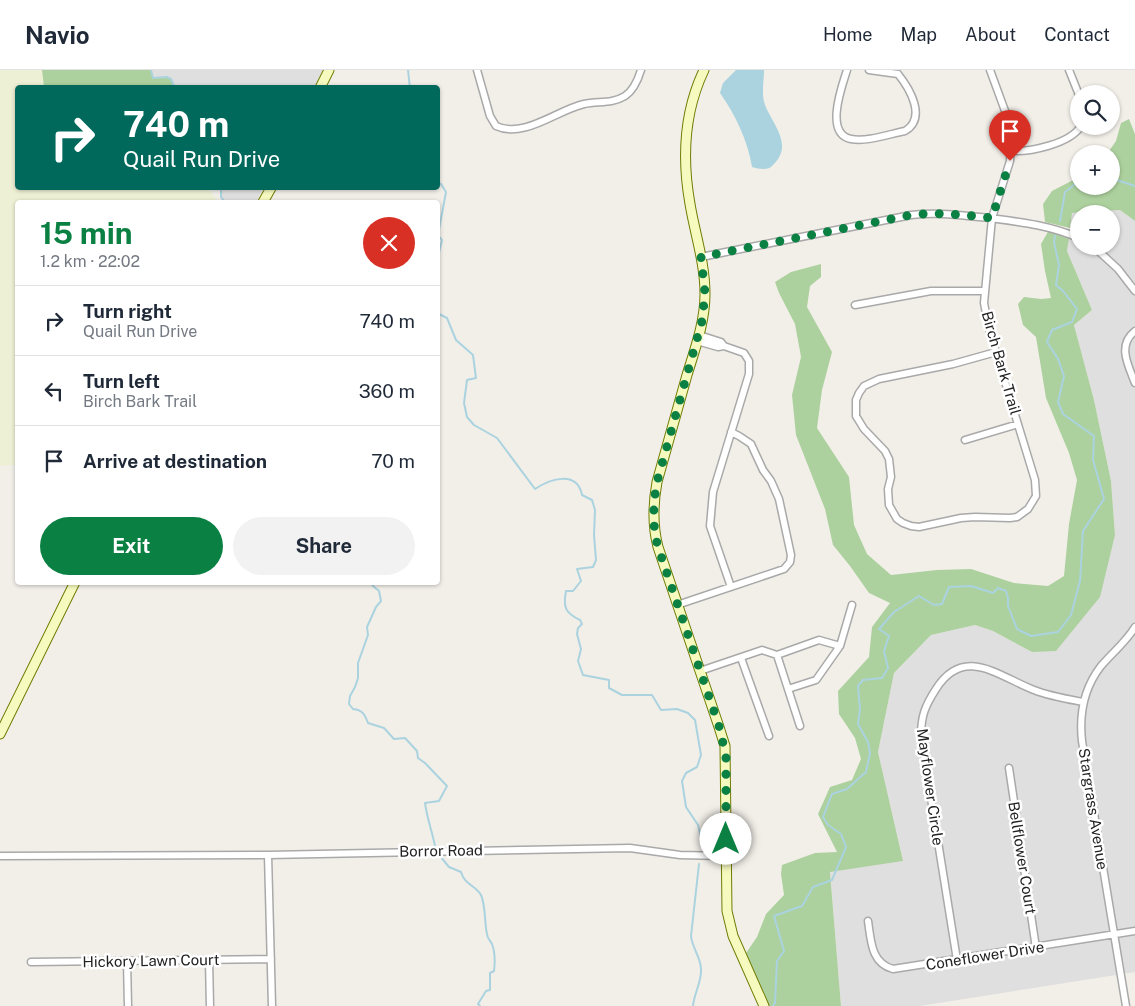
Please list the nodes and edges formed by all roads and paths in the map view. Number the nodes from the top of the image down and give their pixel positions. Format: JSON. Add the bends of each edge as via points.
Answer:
{"nodes":[{"id":1,"x":329,"y":70,"type":"edge"},
{"id":2,"x":477,"y":70,"type":"edge"},
{"id":3,"x":641,"y":70,"type":"edge"},
{"id":4,"x":704,"y":70,"type":"edge"},
{"id":5,"x":847,"y":70,"type":"edge"},
{"id":6,"x":869,"y":70,"type":"edge"},
{"id":7,"x":990,"y":70,"type":"edge"},
{"id":8,"x":1069,"y":70,"type":"edge"},
{"id":9,"x":899,"y":72,"type":"edge"},
{"id":10,"x":322,"y":85,"type":"edge"},
{"id":11,"x":1075,"y":85,"type":"edge"},
{"id":12,"x":1072,"y":135,"type":"edge"},
{"id":13,"x":1011,"y":150,"type":"junction"},
{"id":14,"x":992,"y":218,"type":"junction"},
{"id":15,"x":1070,"y":235,"type":"edge"},
{"id":16,"x":1103,"y":255,"type":"edge"},
{"id":17,"x":701,"y":257,"type":"junction"},
{"id":18,"x":984,"y":291,"type":"junction"},
{"id":19,"x":1135,"y":291,"type":"edge"},
{"id":20,"x":855,"y":305,"type":"dead end"},
{"id":21,"x":1135,"y":331,"type":"edge"},
{"id":22,"x":698,"y":338,"type":"junction"},
{"id":23,"x":996,"y":352,"type":"junction"},
{"id":24,"x":1135,"y":383,"type":"edge"},
{"id":25,"x":1018,"y":424,"type":"junction"},
{"id":26,"x":731,"y":432,"type":"junction"},
{"id":27,"x":965,"y":440,"type":"dead end"},
{"id":28,"x":74,"y":585,"type":"edge"},
{"id":29,"x":731,"y":587,"type":"junction"},
{"id":30,"x":678,"y":605,"type":"junction"},
{"id":31,"x":852,"y":605,"type":"dead end"},
{"id":32,"x":1135,"y":627,"type":"edge"},
{"id":33,"x":840,"y":646,"type":"junction"},
{"id":34,"x":777,"y":655,"type":"junction"},
{"id":35,"x":741,"y":658,"type":"junction"},
{"id":36,"x":700,"y":671,"type":"junction"},
{"id":37,"x":788,"y":689,"type":"junction"},
{"id":38,"x":1083,"y":702,"type":"junction"},
{"id":39,"x":800,"y":726,"type":"dead end"},
{"id":40,"x":0,"y":734,"type":"edge"},
{"id":41,"x":768,"y":736,"type":"dead end"},
{"id":42,"x":1008,"y":768,"type":"dead end"},
{"id":43,"x":268,"y":855,"type":"junction"},
{"id":44,"x":0,"y":856,"type":"edge"},
{"id":45,"x":725,"y":856,"type":"junction"},
{"id":46,"x":868,"y":921,"type":"dead end"},
{"id":47,"x":1135,"y":931,"type":"edge"},
{"id":48,"x":1114,"y":934,"type":"junction"},
{"id":49,"x":1036,"y":948,"type":"junction"},
{"id":50,"x":271,"y":959,"type":"junction"},
{"id":51,"x":209,"y":960,"type":"junction"},
{"id":52,"x":957,"y":960,"type":"junction"},
{"id":53,"x":127,"y":961,"type":"junction"},
{"id":54,"x":31,"y":962,"type":"dead end"},
{"id":55,"x":128,"y":1006,"type":"edge"},
{"id":56,"x":210,"y":1006,"type":"edge"},
{"id":57,"x":272,"y":1006,"type":"edge"},
{"id":58,"x":764,"y":1006,"type":"edge"},
{"id":59,"x":1126,"y":1006,"type":"edge"}],
"edges":[{"from":1,"to":10,"type":"street"},
{"from":2,"to":3,"type":"street","via":[[490,116],[496,126],[508,130],[548,119],[570,108],[616,100],[631,91]]},
{"from":4,"to":17,"type":"street","via":[[695,93],[685,151],[690,204]]},
{"from":5,"to":9,"type":"street","via":[[838,104],[837,123],[845,136],[855,140],[905,131],[915,122],[910,91]]},
{"from":6,"to":9,"type":"street"},
{"from":7,"to":13,"type":"street","name":"Birch Bark Trail","via":[[1009,125]]},
{"from":8,"to":11,"type":"street"},
{"from":12,"to":13,"type":"street","via":[[1044,147]]},
{"from":13,"to":14,"type":"street","name":"Birch Bark Trail"},
{"from":14,"to":15,"type":"street","via":[[1040,225]]},
{"from":14,"to":17,"type":"street","via":[[939,213],[911,215]]},
{"from":14,"to":18,"type":"street","name":"Birch Bark Trail"},
{"from":16,"to":19,"type":"street"},
{"from":17,"to":22,"type":"street","via":[[705,293]]},
{"from":18,"to":20,"type":"street","via":[[931,291]]},
{"from":18,"to":23,"type":"street","name":"Birch Bark Trail","via":[[986,316]]},
{"from":21,"to":24,"type":"street","via":[[1125,347],[1126,360]]},
{"from":22,"to":26,"type":"street","via":[[744,353],[749,361]]},
{"from":22,"to":30,"type":"street","via":[[654,500],[655,536]]},
{"from":23,"to":25,"type":"street","name":"Birch Bark Trail"},
{"from":23,"to":25,"type":"street","name":"Birch Bark Trail","via":[[871,382],[859,392],[855,408],[859,423],[889,459],[889,505],[897,519],[919,527],[960,518],[1010,518],[1022,514],[1036,496],[1037,488]]},
{"from":25,"to":27,"type":"street"},
{"from":26,"to":29,"type":"street","via":[[713,492],[710,518]]},
{"from":26,"to":29,"type":"street","via":[[751,444],[771,481],[779,499],[791,555],[784,569]]},
{"from":28,"to":40,"type":"street"},
{"from":29,"to":30,"type":"street"},
{"from":30,"to":36,"type":"street"},
{"from":31,"to":33,"type":"street"},
{"from":32,"to":38,"type":"street","name":"Stargrass Avenue","via":[[1101,666]]},
{"from":33,"to":34,"type":"street","via":[[819,640]]},
{"from":33,"to":37,"type":"street","via":[[816,680]]},
{"from":34,"to":35,"type":"street","via":[[762,650]]},
{"from":34,"to":37,"type":"street"},
{"from":35,"to":36,"type":"street"},
{"from":35,"to":41,"type":"street"},
{"from":36,"to":45,"type":"street","via":[[725,746]]},
{"from":37,"to":39,"type":"street"},
{"from":38,"to":48,"type":"street","name":"Stargrass Avenue","via":[[1082,741]]},
{"from":38,"to":52,"type":"street","name":"Mayflower Circle","via":[[1036,691],[989,670],[971,666],[958,668],[947,675],[925,707],[920,722],[921,736]]},
{"from":42,"to":49,"type":"street","name":"Bellflower Court"},
{"from":43,"to":44,"type":"street","name":"Borror Road"},
{"from":43,"to":45,"type":"street","name":"Borror Road","via":[[630,848],[680,855]]},
{"from":43,"to":50,"type":"street"},
{"from":45,"to":58,"type":"street","via":[[725,900],[729,924]]},
{"from":46,"to":52,"type":"street","name":"Coneflower Drive","via":[[875,956],[888,968]]},
{"from":47,"to":48,"type":"street","name":"Coneflower Drive"},
{"from":48,"to":49,"type":"street","name":"Coneflower Drive"},
{"from":48,"to":59,"type":"street","name":"Stargrass Avenue"},
{"from":49,"to":52,"type":"street","name":"Coneflower Drive"},
{"from":50,"to":51,"type":"street","name":"Hickory Lawn Court"},
{"from":50,"to":57,"type":"street"},
{"from":51,"to":53,"type":"street","name":"Hickory Lawn Court"},
{"from":51,"to":56,"type":"street"},
{"from":53,"to":54,"type":"street","name":"Hickory Lawn Court"},
{"from":53,"to":55,"type":"street"}]}
